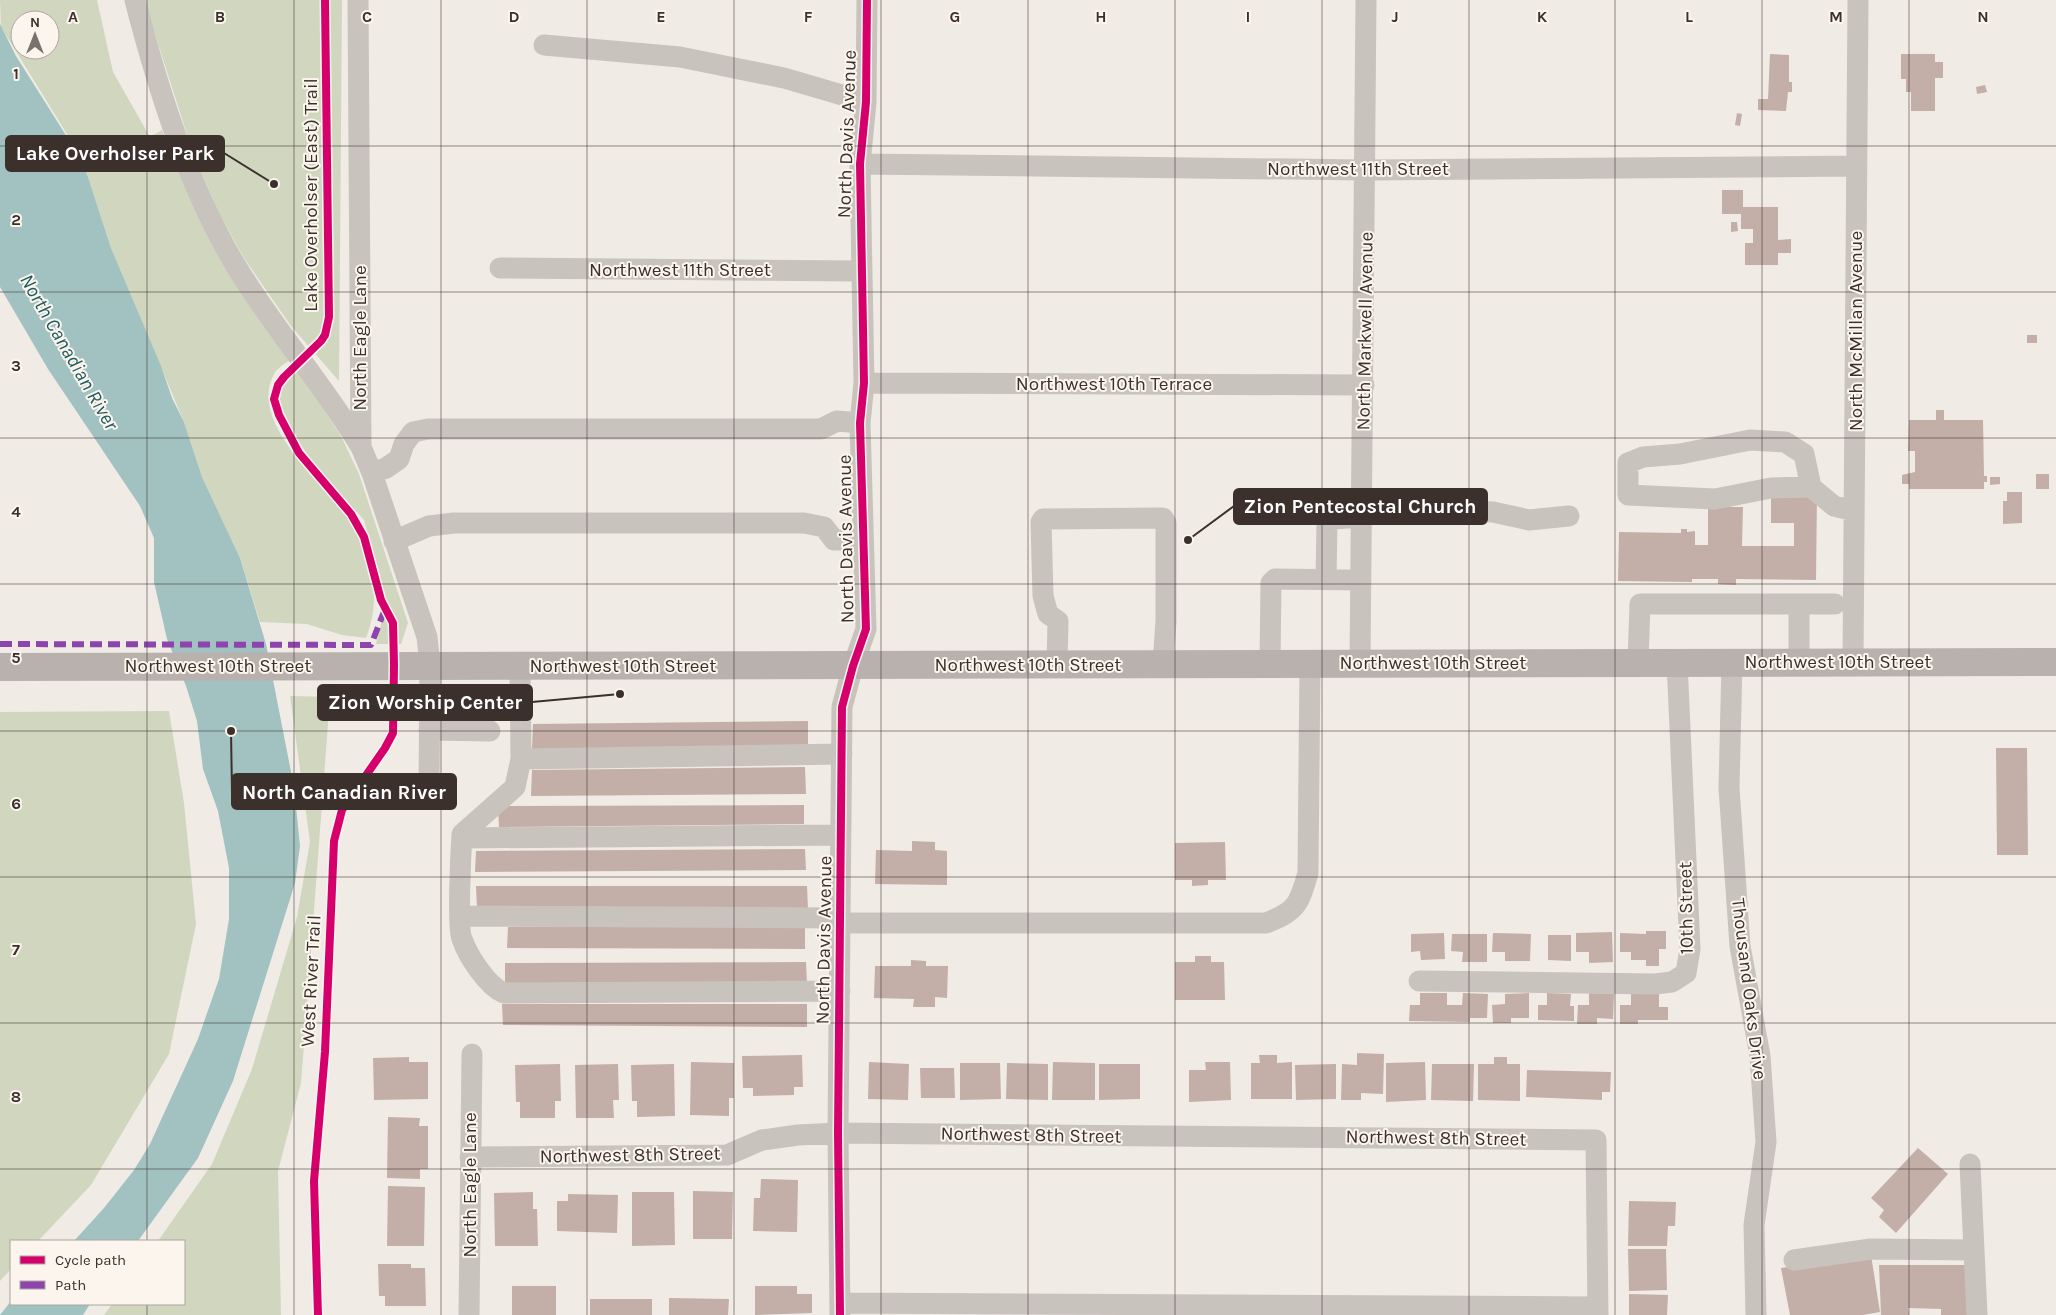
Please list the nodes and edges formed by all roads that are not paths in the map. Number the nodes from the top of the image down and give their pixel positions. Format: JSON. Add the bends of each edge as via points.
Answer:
{"nodes":[{"id":1,"x":135,"y":0,"type":"edge"},
{"id":2,"x":358,"y":0,"type":"edge"},
{"id":3,"x":868,"y":0,"type":"edge"},
{"id":4,"x":1366,"y":0,"type":"edge"},
{"id":5,"x":1858,"y":0,"type":"edge"},
{"id":6,"x":544,"y":45,"type":"dead end"},
{"id":7,"x":866,"y":102,"type":"junction"},
{"id":8,"x":860,"y":164,"type":"junction"},
{"id":9,"x":1857,"y":166,"type":"junction"},
{"id":10,"x":1366,"y":170,"type":"junction"},
{"id":11,"x":500,"y":268,"type":"dead end"},
{"id":12,"x":861,"y":271,"type":"junction"},
{"id":13,"x":864,"y":383,"type":"junction"},
{"id":14,"x":1364,"y":385,"type":"junction"},
{"id":15,"x":860,"y":423,"type":"junction"},
{"id":16,"x":361,"y":447,"type":"junction"},
{"id":17,"x":372,"y":473,"type":"junction"},
{"id":18,"x":1812,"y":487,"type":"junction"},
{"id":19,"x":1854,"y":511,"type":"junction"},
{"id":20,"x":1362,"y":514,"type":"junction"},
{"id":21,"x":1568,"y":516,"type":"dead end"},
{"id":22,"x":394,"y":540,"type":"junction"},
{"id":23,"x":863,"y":540,"type":"junction"},
{"id":24,"x":1326,"y":579,"type":"junction"},
{"id":25,"x":1362,"y":580,"type":"junction"},
{"id":26,"x":1799,"y":604,"type":"junction"},
{"id":27,"x":1835,"y":604,"type":"dead end"},
{"id":28,"x":1638,"y":662,"type":"junction"},
{"id":29,"x":1677,"y":662,"type":"junction"},
{"id":30,"x":1732,"y":662,"type":"junction"},
{"id":31,"x":1799,"y":662,"type":"junction"},
{"id":32,"x":1853,"y":662,"type":"junction"},
{"id":33,"x":2056,"y":662,"type":"edge"},
{"id":34,"x":1270,"y":663,"type":"junction"},
{"id":35,"x":1310,"y":663,"type":"junction"},
{"id":36,"x":1360,"y":663,"type":"junction"},
{"id":37,"x":1056,"y":664,"type":"junction"},
{"id":38,"x":1162,"y":664,"type":"junction"},
{"id":39,"x":430,"y":665,"type":"junction"},
{"id":40,"x":520,"y":665,"type":"junction"},
{"id":41,"x":853,"y":666,"type":"junction"},
{"id":42,"x":0,"y":667,"type":"edge"},
{"id":43,"x":429,"y":730,"type":"junction"},
{"id":44,"x":490,"y":731,"type":"dead end"},
{"id":45,"x":842,"y":754,"type":"junction"},
{"id":46,"x":521,"y":759,"type":"junction"},
{"id":47,"x":429,"y":787,"type":"dead end"},
{"id":48,"x":841,"y":835,"type":"junction"},
{"id":49,"x":462,"y":838,"type":"junction"},
{"id":50,"x":461,"y":916,"type":"junction"},
{"id":51,"x":841,"y":920,"type":"junction"},
{"id":52,"x":1419,"y":980,"type":"dead end"},
{"id":53,"x":840,"y":991,"type":"junction"},
{"id":54,"x":472,"y":1054,"type":"dead end"},
{"id":55,"x":838,"y":1133,"type":"junction"},
{"id":56,"x":470,"y":1157,"type":"junction"},
{"id":57,"x":1970,"y":1164,"type":"dead end"},
{"id":58,"x":1973,"y":1250,"type":"junction"},
{"id":59,"x":1794,"y":1260,"type":"dead end"},
{"id":60,"x":840,"y":1309,"type":"edge"},
{"id":61,"x":1598,"y":1311,"type":"edge"},
{"id":62,"x":470,"y":1315,"type":"edge"},
{"id":63,"x":1756,"y":1315,"type":"edge"},
{"id":64,"x":1977,"y":1315,"type":"edge"}],
"edges":[{"from":1,"to":16,"type":"street","via":[[182,152],[206,210],[236,266],[338,408]]},
{"from":2,"to":16,"type":"street","name":"North Eagle Lane"},
{"from":3,"to":7,"type":"street","name":"North Davis Avenue"},
{"from":4,"to":10,"type":"street","name":"North Markwell Avenue"},
{"from":5,"to":9,"type":"street","name":"North McMillan Avenue"},
{"from":6,"to":7,"type":"street","via":[[680,57],[784,78]]},
{"from":7,"to":8,"type":"street","name":"North Davis Avenue"},
{"from":8,"to":10,"type":"street","name":"Northwest 11th Street"},
{"from":8,"to":12,"type":"street","name":"North Davis Avenue"},
{"from":9,"to":10,"type":"street","name":"Northwest 11th Street"},
{"from":9,"to":19,"type":"street","name":"North McMillan Avenue"},
{"from":10,"to":14,"type":"street","name":"North Markwell Avenue"},
{"from":11,"to":12,"type":"street","name":"Northwest 11th Street"},
{"from":12,"to":13,"type":"street","name":"North Davis Avenue"},
{"from":13,"to":14,"type":"street","name":"Northwest 10th Terrace"},
{"from":13,"to":15,"type":"street","name":"North Davis Avenue"},
{"from":14,"to":20,"type":"street","name":"North Markwell Avenue"},
{"from":15,"to":17,"type":"street","via":[[837,421],[821,429],[428,429],[413,432],[399,459]]},
{"from":15,"to":23,"type":"street","name":"North Davis Avenue"},
{"from":16,"to":17,"type":"street","name":"North Eagle Lane"},
{"from":17,"to":22,"type":"street","name":"North Eagle Lane"},
{"from":18,"to":18,"type":"street","via":[[1771,488],[1715,499],[1628,495],[1628,463],[1644,457],[1680,454],[1750,440],[1785,442],[1804,454]]},
{"from":18,"to":19,"type":"street","via":[[1834,506]]},
{"from":19,"to":32,"type":"street","name":"North McMillan Avenue"},
{"from":20,"to":21,"type":"street","via":[[1409,508],[1493,512],[1529,520]]},
{"from":20,"to":24,"type":"street","via":[[1327,522]]},
{"from":20,"to":25,"type":"street","name":"North Markwell Avenue"},
{"from":22,"to":23,"type":"street","via":[[429,526],[454,523],[804,523],[824,528],[834,540]]},
{"from":22,"to":39,"type":"street","name":"North Eagle Lane","via":[[427,637]]},
{"from":23,"to":41,"type":"street","name":"North Davis Avenue","via":[[866,629]]},
{"from":24,"to":25,"type":"street"},
{"from":24,"to":34,"type":"street","via":[[1275,579],[1271,583]]},
{"from":25,"to":36,"type":"street","name":"North Markwell Avenue"},
{"from":26,"to":27,"type":"street"},
{"from":26,"to":28,"type":"street","via":[[1640,604]]},
{"from":26,"to":31,"type":"street"},
{"from":28,"to":29,"type":"main road","name":"Northwest 10th Street"},
{"from":28,"to":36,"type":"main road","name":"Northwest 10th Street"},
{"from":29,"to":30,"type":"main road","name":"Northwest 10th Street"},
{"from":29,"to":52,"type":"street","name":"10th Street","via":[[1690,949],[1686,973],[1672,982],[1655,984]]},
{"from":30,"to":31,"type":"main road","name":"Northwest 10th Street"},
{"from":30,"to":63,"type":"street","name":"Thousand Oaks Drive","via":[[1730,808],[1740,946],[1760,1056],[1766,1142],[1754,1225]]},
{"from":31,"to":32,"type":"main road","name":"Northwest 10th Street"},
{"from":32,"to":33,"type":"main road","name":"Northwest 10th Street"},
{"from":34,"to":35,"type":"main road","name":"Northwest 10th Street"},
{"from":34,"to":38,"type":"main road","name":"Northwest 10th Street"},
{"from":35,"to":36,"type":"main road","name":"Northwest 10th Street"},
{"from":35,"to":51,"type":"street","via":[[1308,873],[1299,902],[1285,916],[1266,923]]},
{"from":37,"to":38,"type":"main road","name":"Northwest 10th Street"},
{"from":37,"to":38,"type":"street","via":[[1058,621],[1048,614],[1043,596],[1043,519],[1164,518],[1166,621]]},
{"from":37,"to":41,"type":"main road","name":"Northwest 10th Street"},
{"from":39,"to":40,"type":"main road","name":"Northwest 10th Street"},
{"from":39,"to":42,"type":"main road","name":"Northwest 10th Street"},
{"from":39,"to":43,"type":"street","name":"North Eagle Lane"},
{"from":40,"to":41,"type":"main road","name":"Northwest 10th Street"},
{"from":40,"to":46,"type":"street"},
{"from":41,"to":45,"type":"street","name":"North Davis Avenue","via":[[842,707]]},
{"from":43,"to":44,"type":"street"},
{"from":43,"to":47,"type":"street","name":"North Eagle Lane"},
{"from":45,"to":46,"type":"street"},
{"from":45,"to":48,"type":"street","name":"North Davis Avenue"},
{"from":46,"to":49,"type":"street","via":[[515,787],[462,834]]},
{"from":48,"to":49,"type":"street"},
{"from":48,"to":51,"type":"street","name":"North Davis Avenue"},
{"from":49,"to":50,"type":"street"},
{"from":50,"to":51,"type":"street"},
{"from":50,"to":53,"type":"street","via":[[461,938],[485,979],[504,993]]},
{"from":51,"to":53,"type":"street","name":"North Davis Avenue"},
{"from":53,"to":55,"type":"street","name":"North Davis Avenue"},
{"from":54,"to":56,"type":"street","name":"North Eagle Lane"},
{"from":55,"to":56,"type":"street","name":"Northwest 8th Street","via":[[762,1140],[727,1154]]},
{"from":55,"to":60,"type":"street","name":"North Davis Avenue"},
{"from":55,"to":61,"type":"street","name":"Northwest 8th Street","via":[[1596,1140]]},
{"from":56,"to":62,"type":"street","name":"North Eagle Lane"},
{"from":57,"to":58,"type":"street"},
{"from":58,"to":59,"type":"street","via":[[1871,1249]]},
{"from":58,"to":64,"type":"street"},
{"from":60,"to":61,"type":"street"}]}
